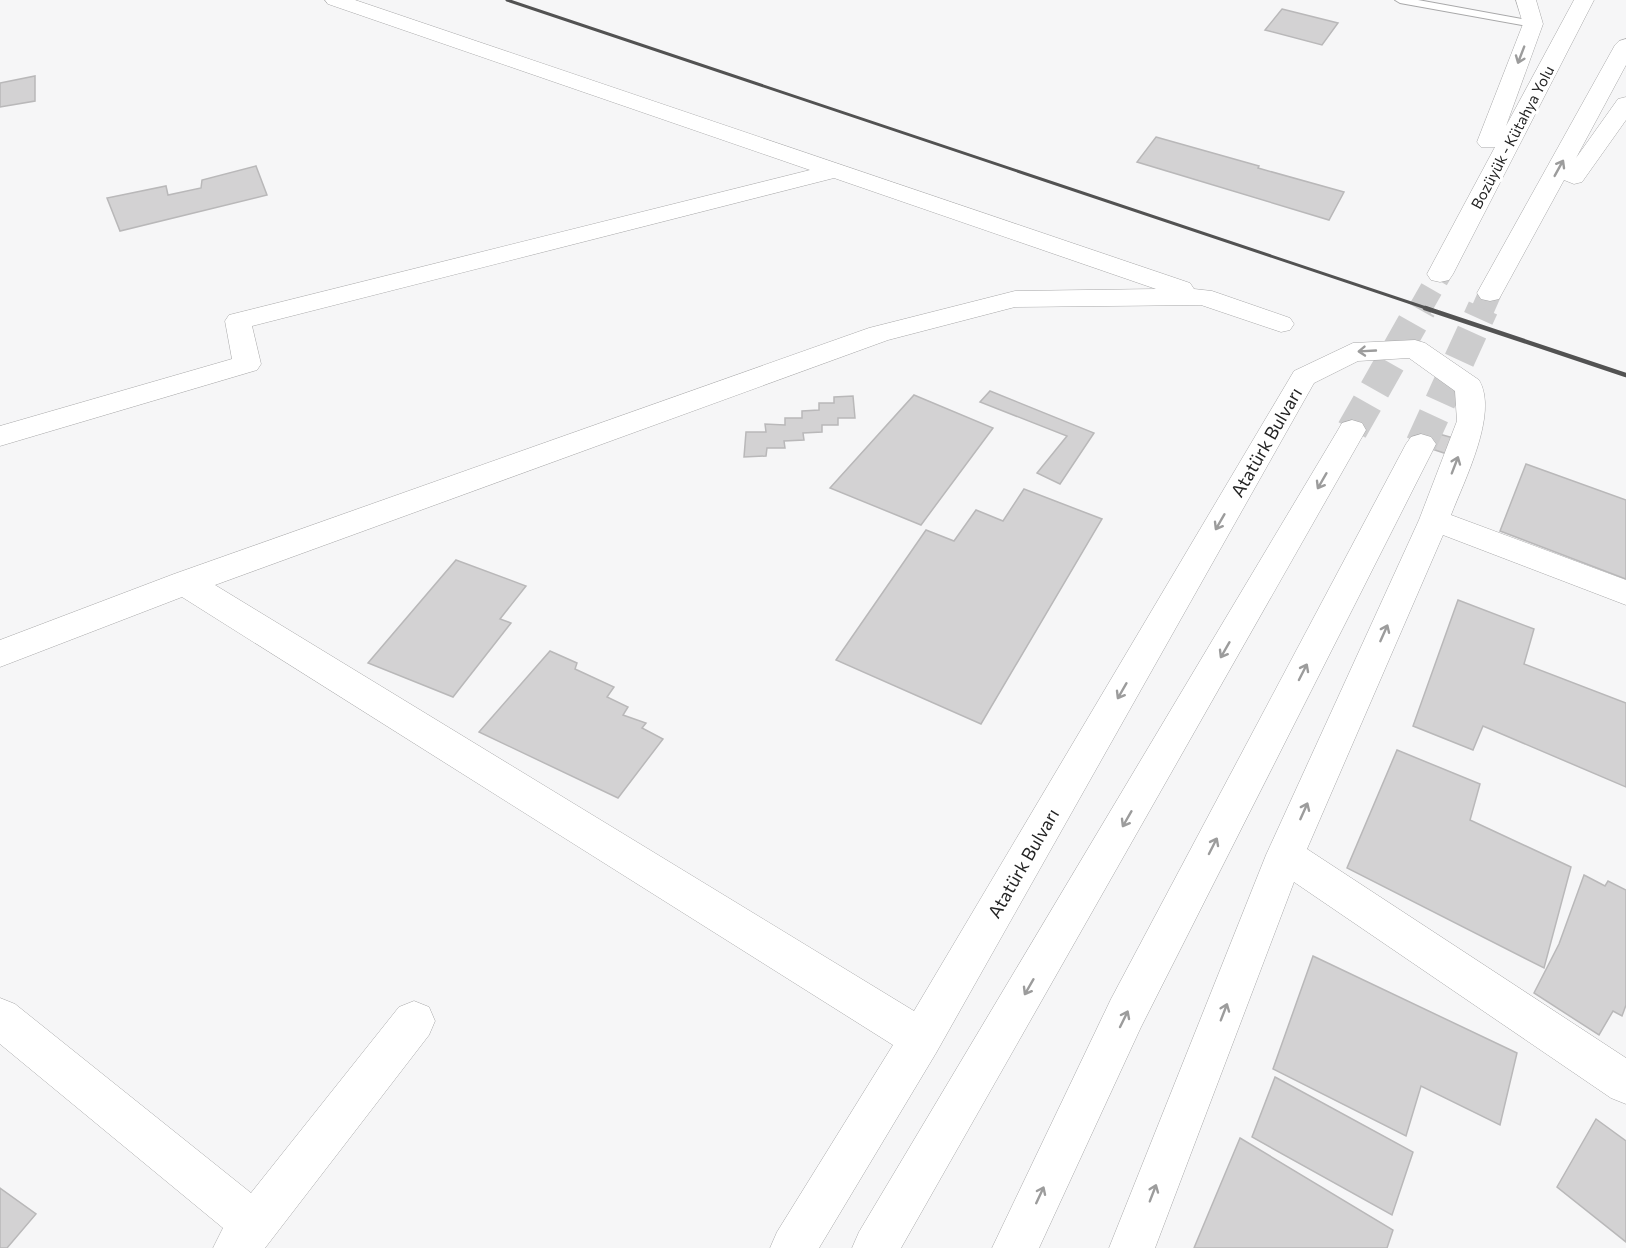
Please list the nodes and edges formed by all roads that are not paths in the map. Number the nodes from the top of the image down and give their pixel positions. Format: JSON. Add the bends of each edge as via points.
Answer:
{"nodes":[{"id":1,"x":335,"y":0,"type":"edge"},
{"id":2,"x":1400,"y":0,"type":"edge"},
{"id":3,"x":1526,"y":0,"type":"edge"},
{"id":4,"x":1584,"y":0,"type":"edge"},
{"id":5,"x":1533,"y":24,"type":"junction"},
{"id":6,"x":1626,"y":45,"type":"edge"},
{"id":7,"x":1626,"y":104,"type":"edge"},
{"id":8,"x":835,"y":171,"type":"junction"},
{"id":9,"x":1203,"y":297,"type":"junction"},
{"id":10,"x":1281,"y":324,"type":"dead end"},
{"id":11,"x":1352,"y":430,"type":"tunnel mouth"},
{"id":12,"x":0,"y":436,"type":"edge"},
{"id":13,"x":1421,"y":444,"type":"tunnel mouth"},
{"id":14,"x":1434,"y":520,"type":"junction"},
{"id":15,"x":185,"y":583,"type":"junction"},
{"id":16,"x":1626,"y":593,"type":"edge"},
{"id":17,"x":0,"y":654,"type":"edge"},
{"id":18,"x":1285,"y":855,"type":"junction"},
{"id":19,"x":0,"y":1018,"type":"edge"},
{"id":20,"x":414,"y":1021,"type":"dead end"},
{"id":21,"x":921,"y":1039,"type":"junction"},
{"id":22,"x":1626,"y":1083,"type":"edge"},
{"id":23,"x":245,"y":1236,"type":"edge"},
{"id":24,"x":793,"y":1248,"type":"edge"},
{"id":25,"x":875,"y":1248,"type":"edge"},
{"id":26,"x":1015,"y":1248,"type":"edge"},
{"id":27,"x":1132,"y":1248,"type":"edge"}],
"edges":[{"from":1,"to":8,"type":"main road"},
{"from":2,"to":5,"type":"lane"},
{"from":3,"to":5,"type":"main road"},
{"from":5,"to":4,"type":"main road","name":"Bozüyük - Kütahya Yolu","one_way":true,"via":[[1440,274]]},
{"from":7,"to":6,"type":"main road","one_way":true,"via":[[1490,293]]},
{"from":8,"to":9,"type":"main road"},
{"from":8,"to":12,"type":"main road","via":[[238,321],[248,364]]},
{"from":9,"to":10,"type":"main road"},
{"from":9,"to":15,"type":"main road","via":[[1015,299],[879,334]]},
{"from":11,"to":25,"type":"main road","one_way":true},
{"from":26,"to":13,"type":"main road","one_way":true,"via":[[1126,1013]]},
{"from":14,"to":16,"type":"main road"},
{"from":18,"to":14,"type":"main road","name":"Atatürk Bulvarı","one_way":true},
{"from":14,"to":21,"type":"main road","name":"Atatürk Bulvarı","one_way":true,"via":[[1471,422],[1469,387],[1415,349],[1353,352],[1304,377]]},
{"from":15,"to":17,"type":"main road"},
{"from":15,"to":21,"type":"main road"},
{"from":18,"to":22,"type":"main road"},
{"from":27,"to":18,"type":"main road","name":"Atatürk Bulvarı","one_way":true},
{"from":19,"to":23,"type":"main road"},
{"from":20,"to":23,"type":"main road"},
{"from":21,"to":24,"type":"main road","name":"Atatürk Bulvarı"}]}
